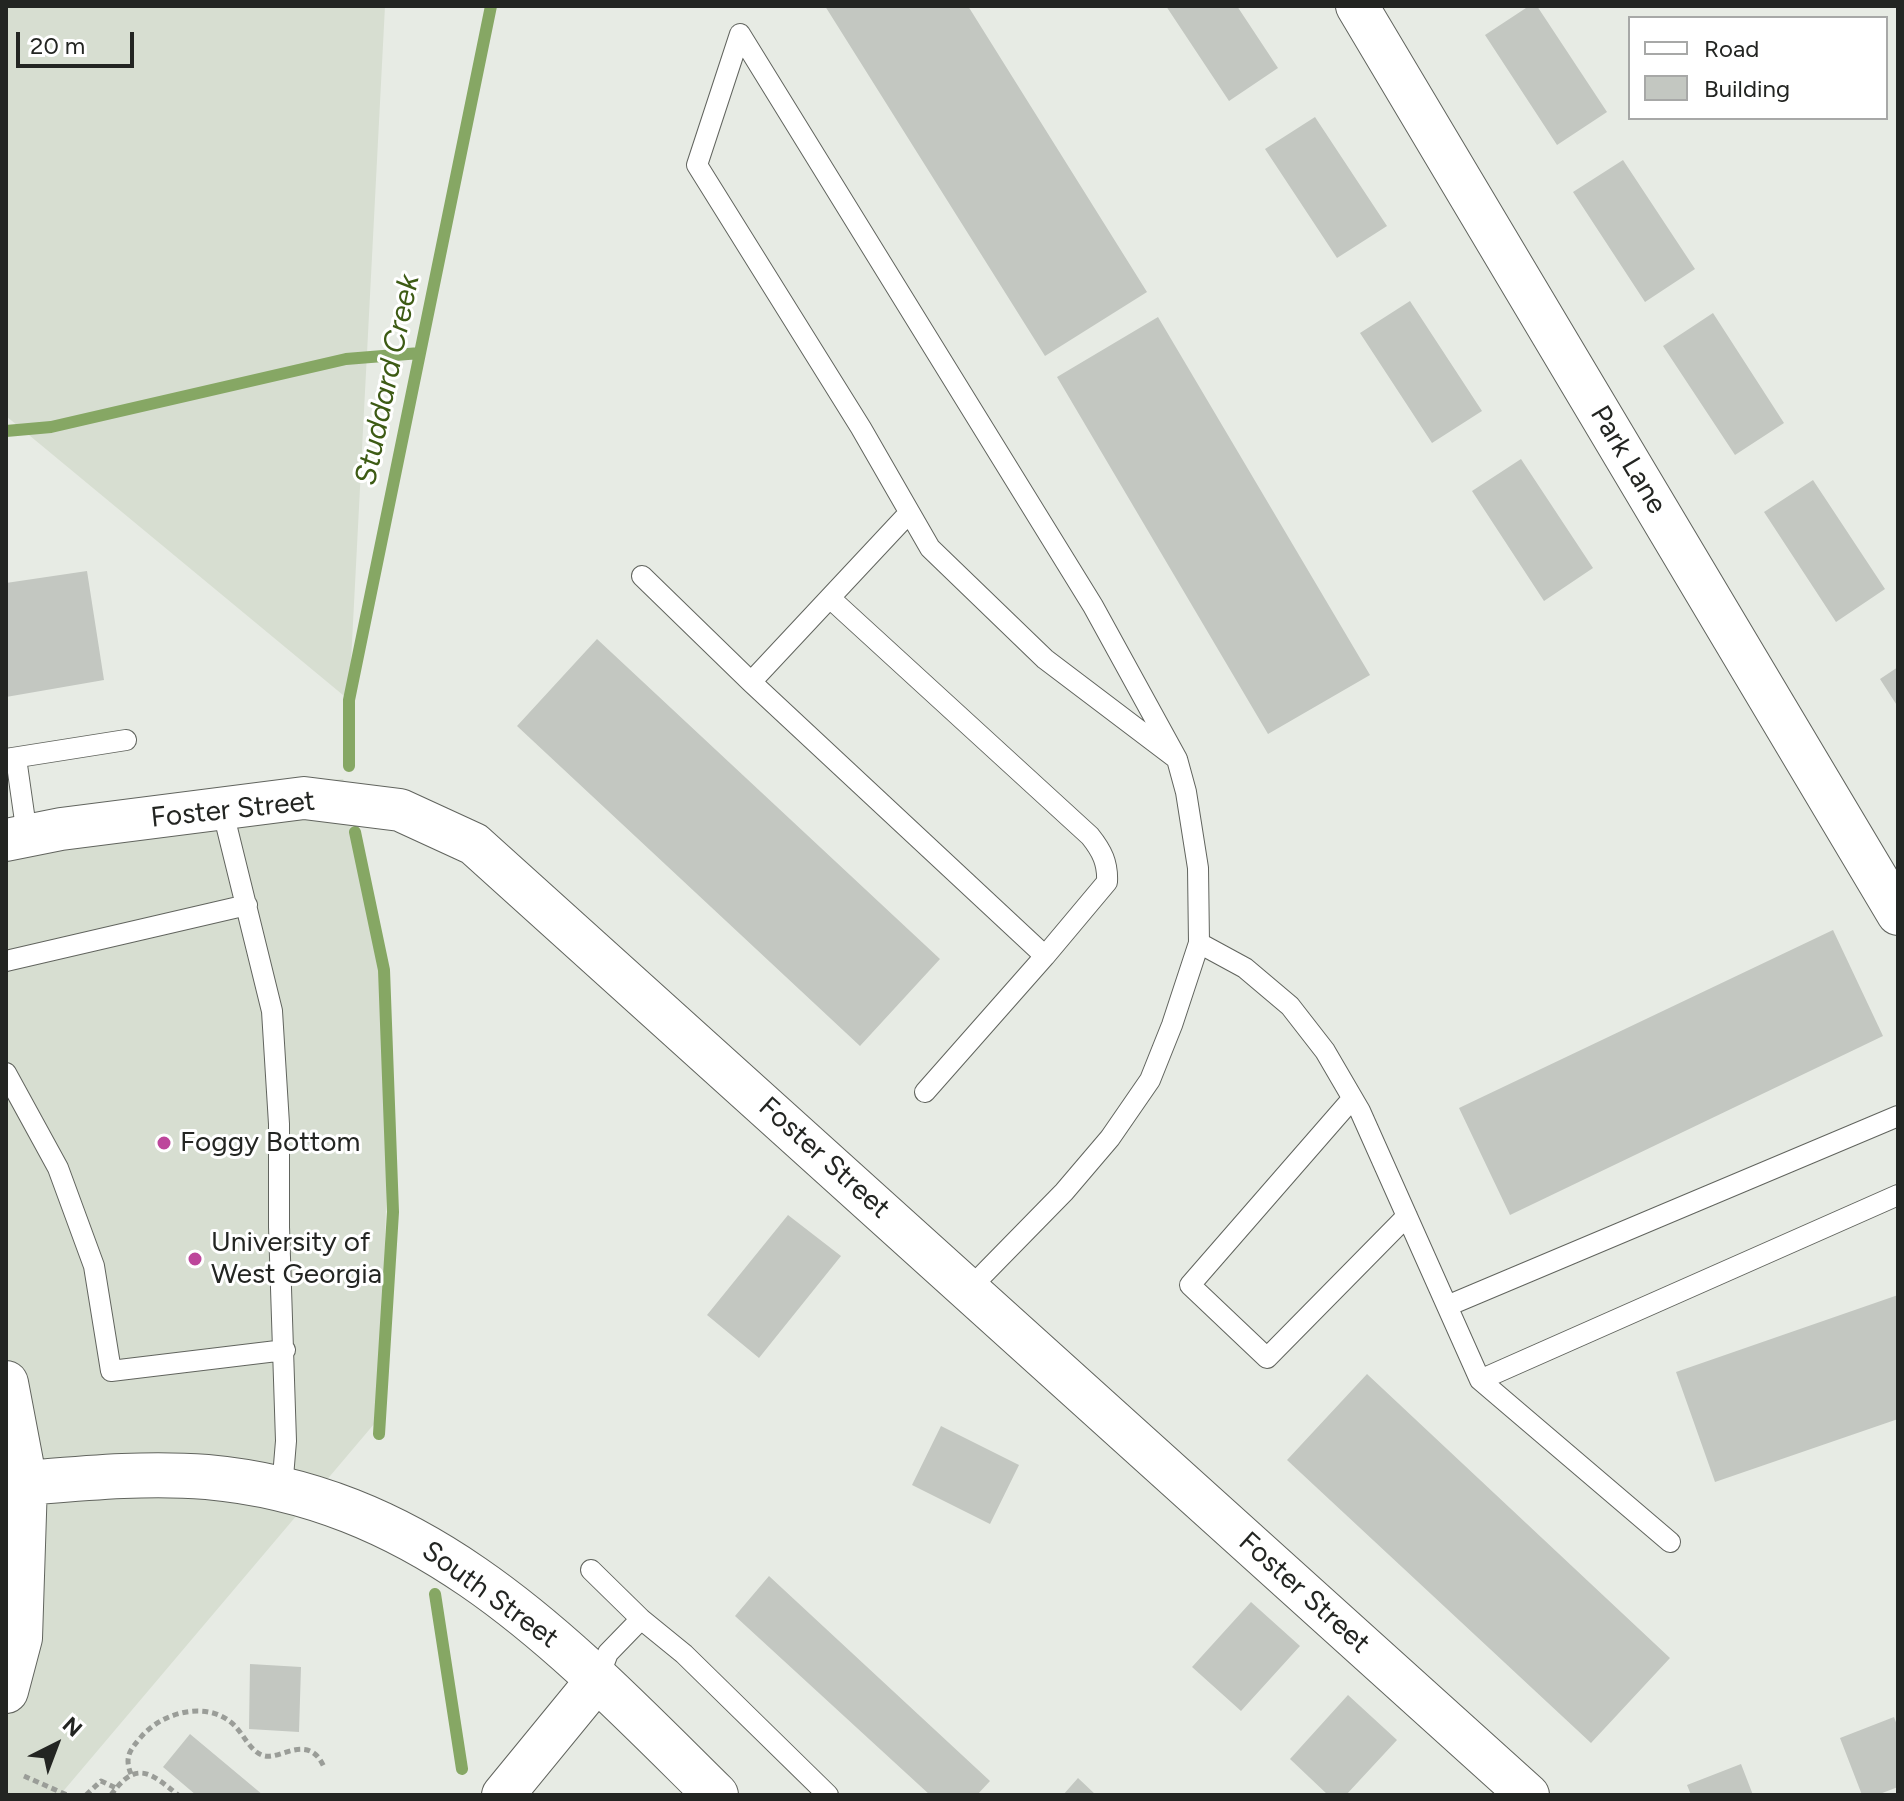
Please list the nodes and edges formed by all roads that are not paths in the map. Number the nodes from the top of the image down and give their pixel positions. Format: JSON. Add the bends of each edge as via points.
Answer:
{"nodes":[{"id":1,"x":1357,"y":6,"type":"edge"},
{"id":2,"x":909,"y":513,"type":"junction"},
{"id":3,"x":642,"y":576,"type":"dead end"},
{"id":4,"x":831,"y":599,"type":"junction"},
{"id":5,"x":751,"y":682,"type":"junction"},
{"id":6,"x":126,"y":740,"type":"dead end"},
{"id":7,"x":11,"y":759,"type":"edge"},
{"id":8,"x":1177,"y":759,"type":"junction"},
{"id":9,"x":222,"y":808,"type":"junction"},
{"id":10,"x":16,"y":837,"type":"edge"},
{"id":11,"x":247,"y":905,"type":"junction"},
{"id":12,"x":1898,"y":914,"type":"edge"},
{"id":13,"x":1199,"y":943,"type":"junction"},
{"id":14,"x":1045,"y":956,"type":"junction"},
{"id":15,"x":6,"y":961,"type":"edge"},
{"id":16,"x":6,"y":1073,"type":"edge"},
{"id":17,"x":925,"y":1092,"type":"dead end"},
{"id":18,"x":1352,"y":1099,"type":"junction"},
{"id":19,"x":1898,"y":1116,"type":"edge"},
{"id":20,"x":1898,"y":1195,"type":"edge"},
{"id":21,"x":1407,"y":1216,"type":"junction"},
{"id":22,"x":969,"y":1289,"type":"junction"},
{"id":23,"x":1447,"y":1306,"type":"junction"},
{"id":24,"x":285,"y":1350,"type":"junction"},
{"id":25,"x":1480,"y":1380,"type":"junction"},
{"id":26,"x":6,"y":1383,"type":"edge"},
{"id":27,"x":25,"y":1483,"type":"junction"},
{"id":28,"x":282,"y":1489,"type":"junction"},
{"id":29,"x":1670,"y":1542,"type":"dead end"},
{"id":30,"x":591,"y":1570,"type":"dead end"},
{"id":31,"x":641,"y":1619,"type":"junction"},
{"id":32,"x":598,"y":1679,"type":"junction"},
{"id":33,"x":6,"y":1691,"type":"edge"},
{"id":34,"x":503,"y":1795,"type":"edge"},
{"id":35,"x":716,"y":1795,"type":"edge"},
{"id":36,"x":828,"y":1795,"type":"edge"},
{"id":37,"x":1528,"y":1795,"type":"edge"}],
"edges":[{"from":1,"to":12,"type":"street","name":"Park Lane"},
{"from":2,"to":4,"type":"lane"},
{"from":2,"to":8,"type":"lane","via":[[930,548],[1045,659]]},
{"from":2,"to":8,"type":"lane","via":[[697,165],[740,34],[1093,606]]},
{"from":3,"to":5,"type":"lane"},
{"from":4,"to":5,"type":"lane"},
{"from":4,"to":14,"type":"lane","via":[[1100,849],[1108,867],[1107,882]]},
{"from":5,"to":14,"type":"lane"},
{"from":6,"to":7,"type":"lane"},
{"from":7,"to":10,"type":"lane"},
{"from":8,"to":13,"type":"lane","via":[[1198,868]]},
{"from":9,"to":10,"type":"street","name":"Foster Street"},
{"from":9,"to":11,"type":"lane"},
{"from":9,"to":22,"type":"street","name":"Foster Street","via":[[304,798],[400,810],[474,844]]},
{"from":11,"to":15,"type":"lane"},
{"from":11,"to":24,"type":"lane","via":[[272,1011]]},
{"from":13,"to":18,"type":"lane","via":[[1245,968],[1290,1006],[1325,1051]]},
{"from":13,"to":22,"type":"lane","via":[[1150,1080],[1073,1181]]},
{"from":14,"to":17,"type":"lane"},
{"from":16,"to":24,"type":"lane","via":[[58,1168],[94,1266],[111,1371]]},
{"from":18,"to":21,"type":"lane"},
{"from":18,"to":21,"type":"lane","via":[[1190,1285],[1267,1358]]},
{"from":19,"to":23,"type":"lane"},
{"from":20,"to":25,"type":"lane"},
{"from":21,"to":23,"type":"lane"},
{"from":22,"to":37,"type":"street","name":"Foster Street"},
{"from":23,"to":25,"type":"lane"},
{"from":24,"to":28,"type":"lane"},
{"from":25,"to":29,"type":"lane"},
{"from":26,"to":27,"type":"street"},
{"from":27,"to":28,"type":"street","name":"South Street","via":[[207,1477]]},
{"from":27,"to":33,"type":"street","via":[[20,1638]]},
{"from":28,"to":32,"type":"street","name":"South Street","via":[[390,1527],[440,1554],[536,1624]]},
{"from":30,"to":31,"type":"lane"},
{"from":31,"to":32,"type":"lane","via":[[608,1653]]},
{"from":31,"to":36,"type":"lane"},
{"from":32,"to":34,"type":"street"},
{"from":32,"to":35,"type":"street","name":"South Street"}]}
